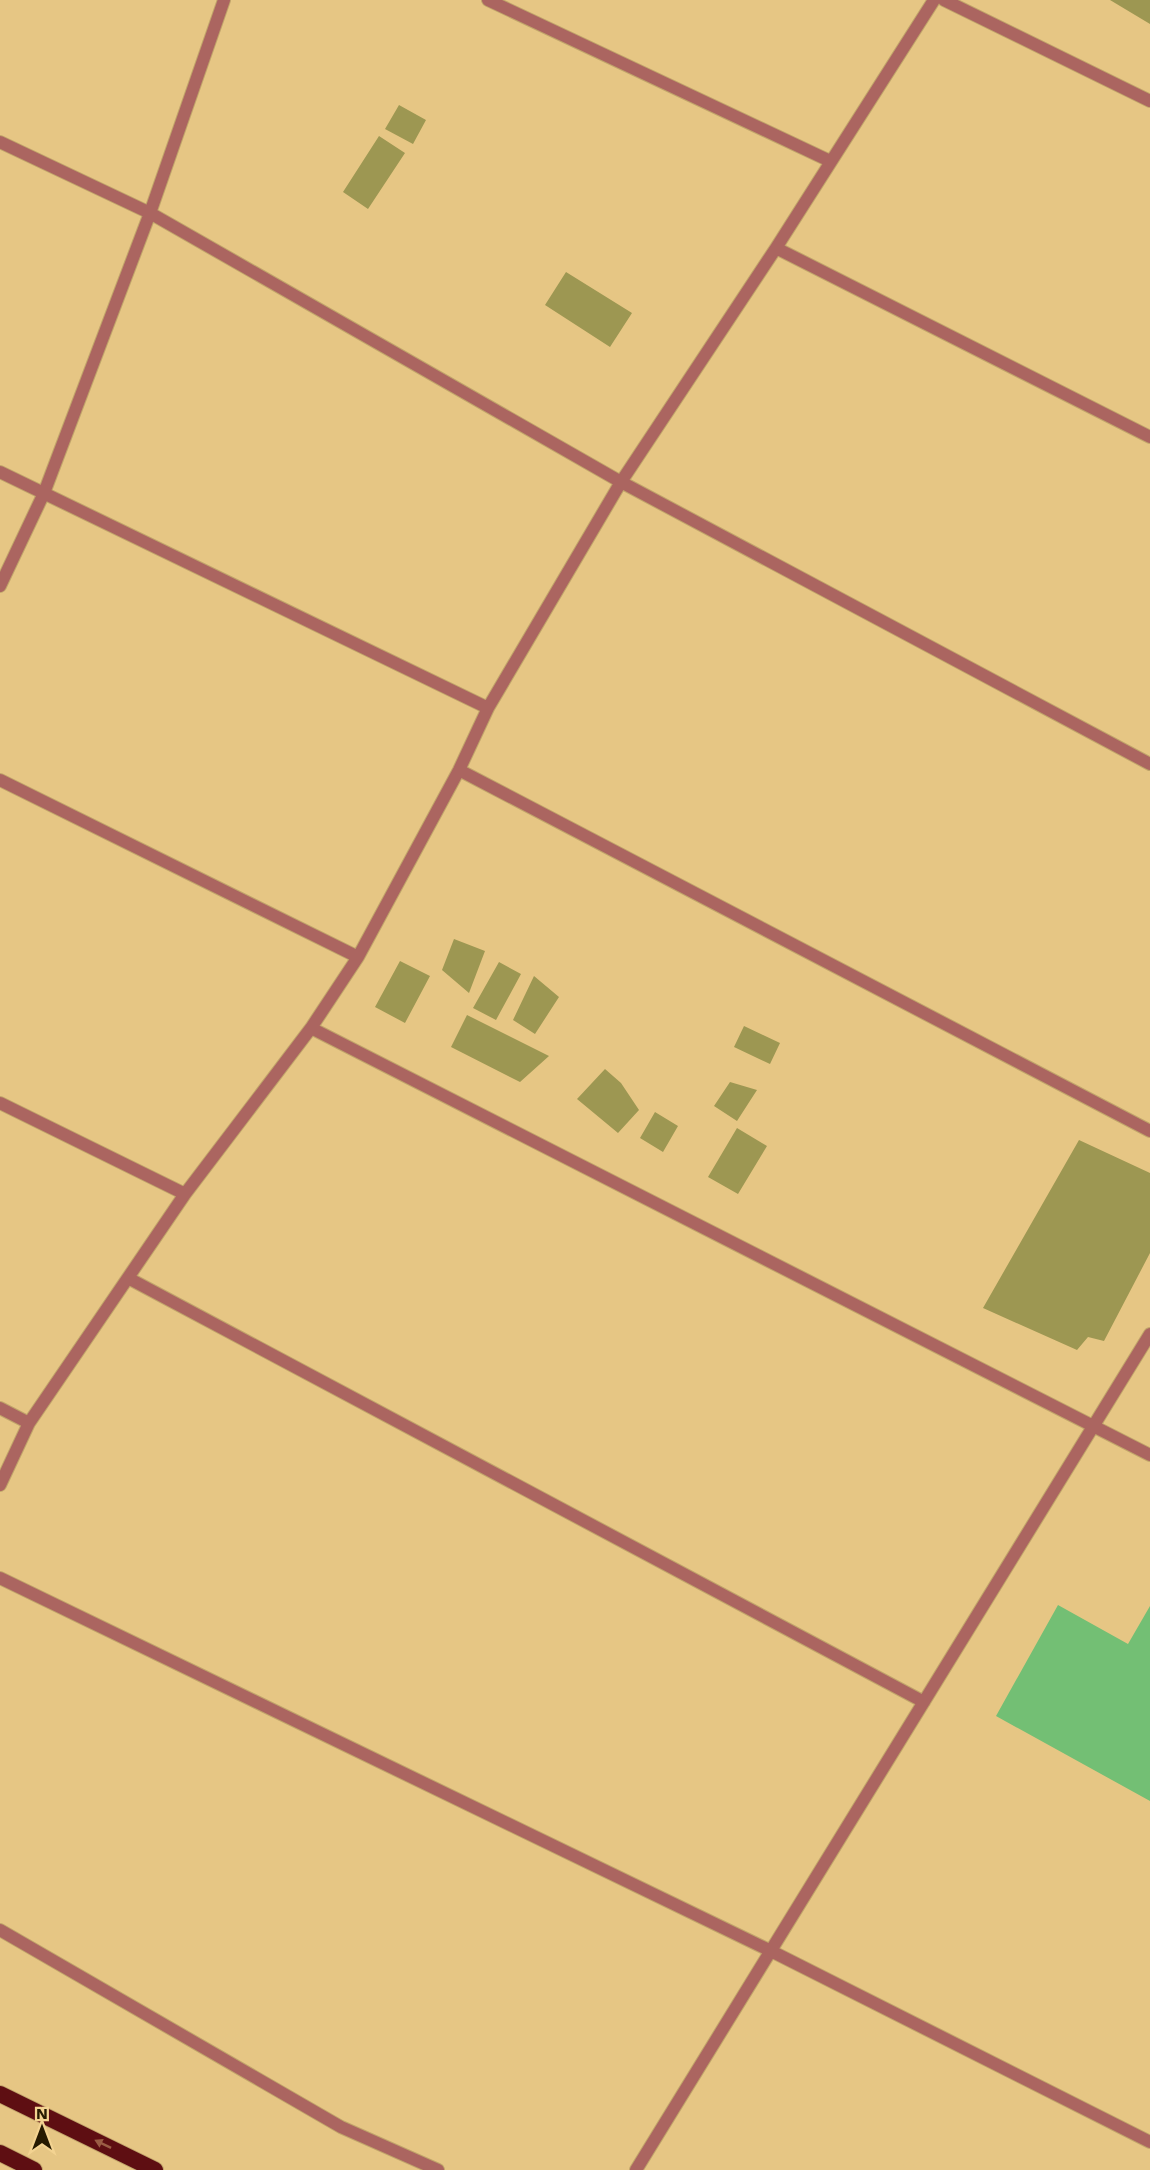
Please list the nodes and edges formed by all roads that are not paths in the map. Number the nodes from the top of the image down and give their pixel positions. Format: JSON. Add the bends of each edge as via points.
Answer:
{"nodes":[{"id":1,"x":225,"y":0,"type":"edge"},
{"id":2,"x":488,"y":0,"type":"edge"},
{"id":3,"x":934,"y":0,"type":"edge"},
{"id":4,"x":944,"y":0,"type":"edge"},
{"id":5,"x":1150,"y":101,"type":"edge"},
{"id":6,"x":0,"y":142,"type":"edge"},
{"id":7,"x":830,"y":161,"type":"junction"},
{"id":8,"x":150,"y":213,"type":"junction"},
{"id":9,"x":776,"y":248,"type":"junction"},
{"id":10,"x":1150,"y":437,"type":"edge"},
{"id":11,"x":0,"y":472,"type":"edge"},
{"id":12,"x":621,"y":482,"type":"junction"},
{"id":13,"x":44,"y":493,"type":"junction"},
{"id":14,"x":0,"y":586,"type":"edge"},
{"id":15,"x":488,"y":708,"type":"junction"},
{"id":16,"x":1150,"y":764,"type":"edge"},
{"id":17,"x":459,"y":770,"type":"junction"},
{"id":18,"x":0,"y":780,"type":"edge"},
{"id":19,"x":358,"y":957,"type":"junction"},
{"id":20,"x":311,"y":1028,"type":"junction"},
{"id":21,"x":0,"y":1103,"type":"edge"},
{"id":22,"x":1150,"y":1131,"type":"edge"},
{"id":23,"x":185,"y":1194,"type":"junction"},
{"id":24,"x":129,"y":1278,"type":"junction"},
{"id":25,"x":1150,"y":1334,"type":"edge"},
{"id":26,"x":0,"y":1408,"type":"edge"},
{"id":27,"x":29,"y":1423,"type":"junction"},
{"id":28,"x":1094,"y":1427,"type":"junction"},
{"id":29,"x":1150,"y":1455,"type":"edge"},
{"id":30,"x":0,"y":1485,"type":"edge"},
{"id":31,"x":0,"y":1578,"type":"edge"},
{"id":32,"x":924,"y":1702,"type":"junction"},
{"id":33,"x":0,"y":1930,"type":"edge"},
{"id":34,"x":771,"y":1951,"type":"junction"},
{"id":35,"x":0,"y":2094,"type":"edge"},
{"id":36,"x":1150,"y":2142,"type":"edge"},
{"id":37,"x":0,"y":2153,"type":"edge"},
{"id":38,"x":34,"y":2170,"type":"edge"},
{"id":39,"x":155,"y":2170,"type":"edge"},
{"id":40,"x":438,"y":2170,"type":"edge"},
{"id":41,"x":636,"y":2170,"type":"edge"}],
"edges":[{"from":1,"to":8,"type":"street"},
{"from":2,"to":7,"type":"street"},
{"from":3,"to":7,"type":"street"},
{"from":4,"to":5,"type":"street"},
{"from":6,"to":8,"type":"street"},
{"from":7,"to":9,"type":"street"},
{"from":8,"to":12,"type":"street"},
{"from":8,"to":13,"type":"street"},
{"from":9,"to":10,"type":"street"},
{"from":9,"to":12,"type":"street"},
{"from":11,"to":13,"type":"street"},
{"from":12,"to":15,"type":"street"},
{"from":12,"to":16,"type":"street"},
{"from":13,"to":14,"type":"street"},
{"from":13,"to":15,"type":"street"},
{"from":15,"to":17,"type":"street"},
{"from":17,"to":19,"type":"street"},
{"from":17,"to":22,"type":"street"},
{"from":18,"to":19,"type":"street"},
{"from":19,"to":20,"type":"street"},
{"from":20,"to":23,"type":"street"},
{"from":20,"to":28,"type":"street"},
{"from":21,"to":23,"type":"street"},
{"from":23,"to":24,"type":"street"},
{"from":24,"to":27,"type":"street"},
{"from":24,"to":32,"type":"street"},
{"from":25,"to":28,"type":"street"},
{"from":26,"to":27,"type":"street"},
{"from":27,"to":30,"type":"street"},
{"from":28,"to":29,"type":"street"},
{"from":28,"to":32,"type":"street"},
{"from":31,"to":34,"type":"street"},
{"from":32,"to":34,"type":"street"},
{"from":33,"to":40,"type":"street","via":[[341,2127]]},
{"from":34,"to":36,"type":"street"},
{"from":34,"to":41,"type":"street"},
{"from":39,"to":35,"type":"highway","one_way":true},
{"from":37,"to":38,"type":"highway"}]}
